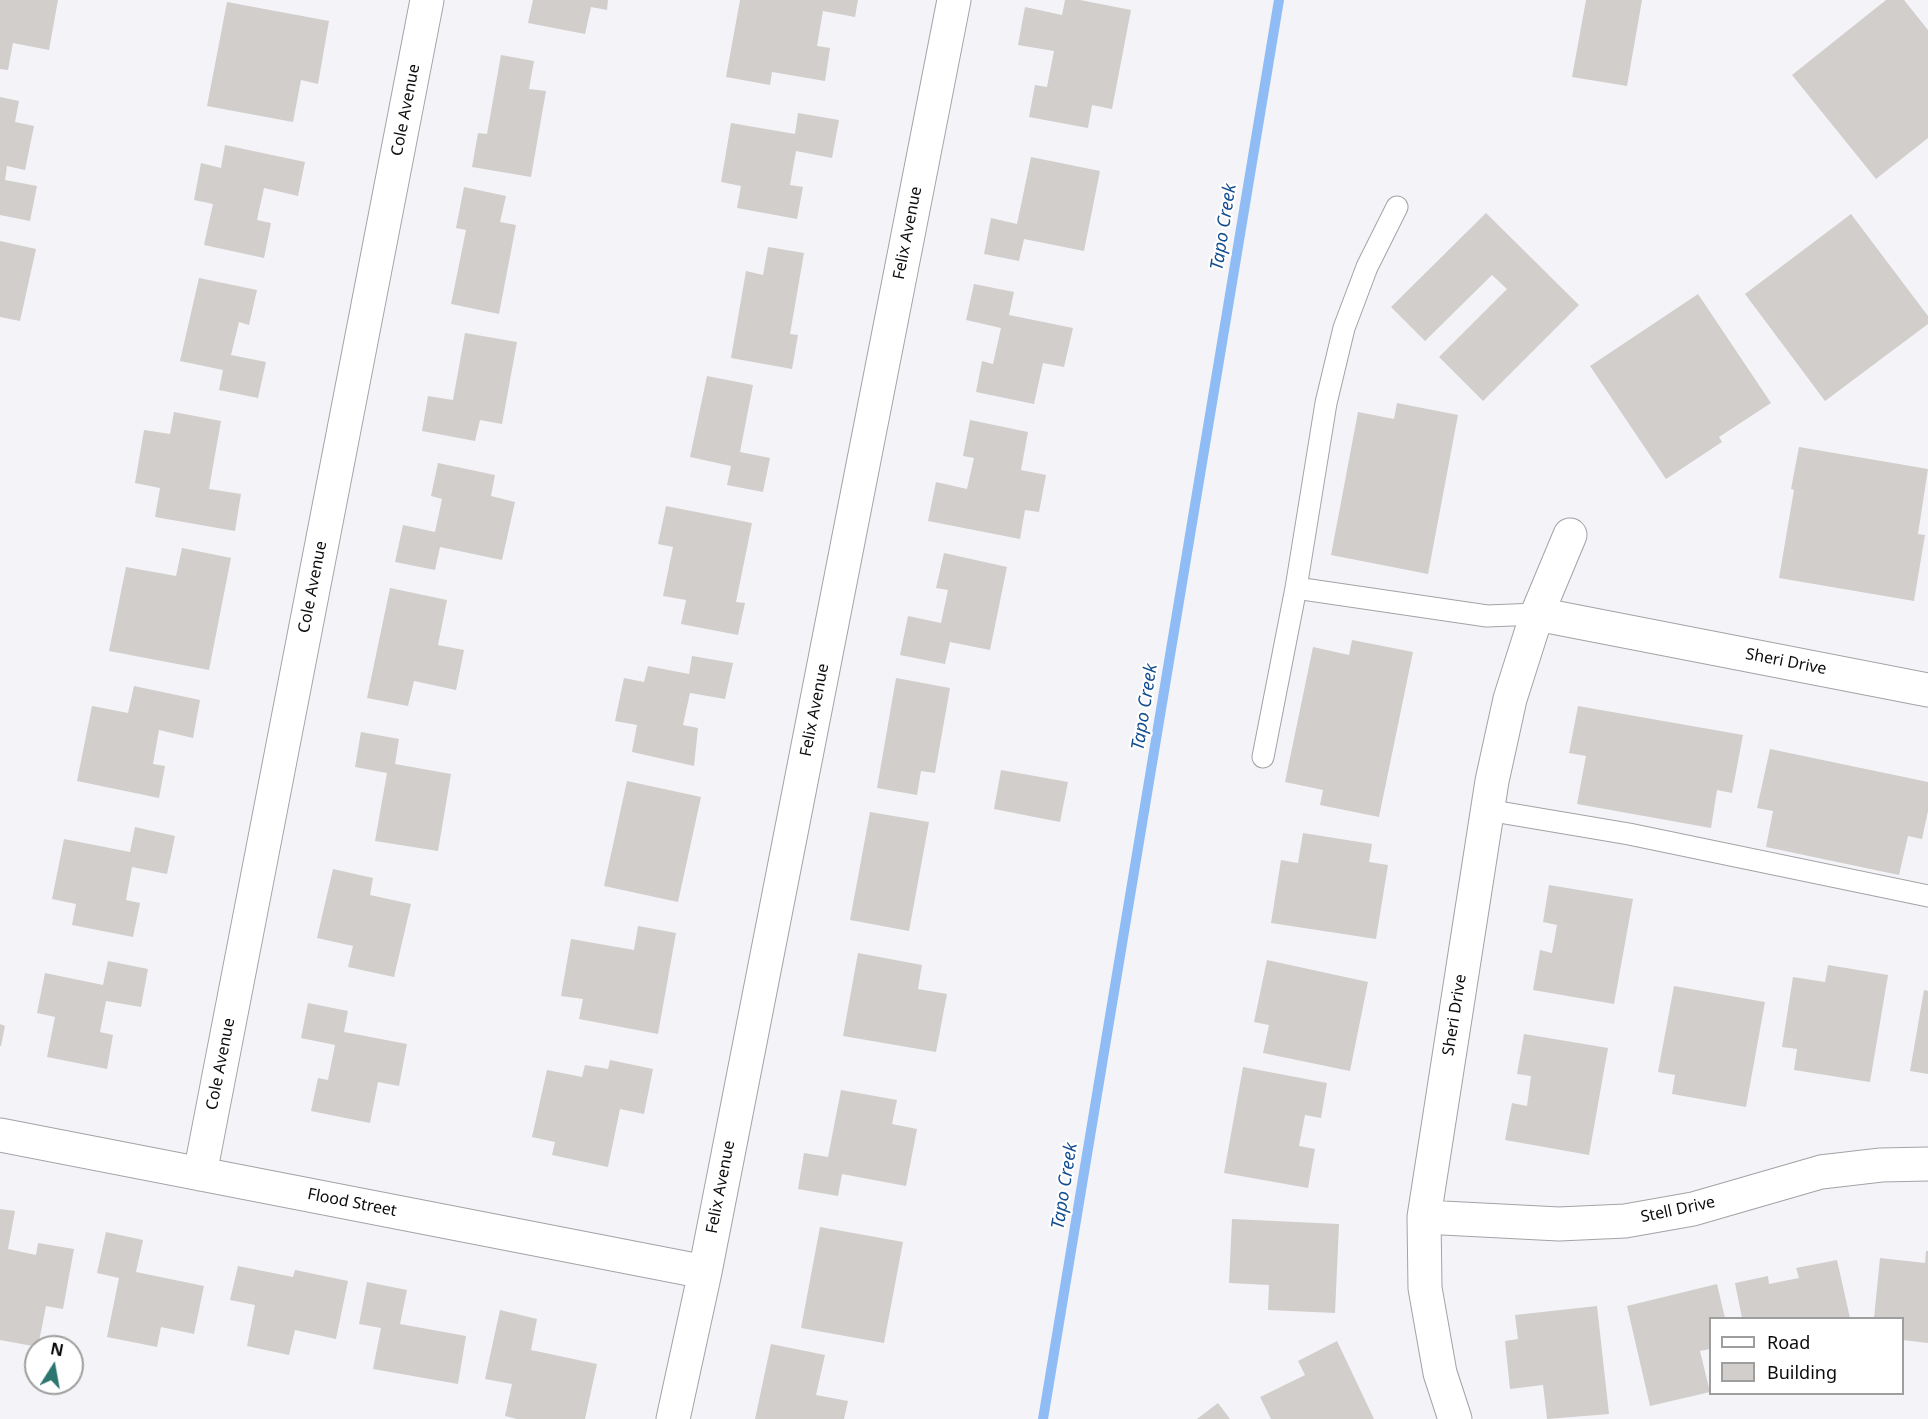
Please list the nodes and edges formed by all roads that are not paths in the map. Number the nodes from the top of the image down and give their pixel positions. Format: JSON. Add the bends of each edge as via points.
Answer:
{"nodes":[{"id":1,"x":427,"y":0,"type":"edge"},
{"id":2,"x":954,"y":0,"type":"edge"},
{"id":3,"x":1398,"y":207,"type":"dead end"},
{"id":4,"x":1570,"y":535,"type":"dead end"},
{"id":5,"x":1296,"y":588,"type":"junction"},
{"id":6,"x":1537,"y":614,"type":"junction"},
{"id":7,"x":1928,"y":690,"type":"edge"},
{"id":8,"x":1263,"y":757,"type":"dead end"},
{"id":9,"x":1487,"y":810,"type":"junction"},
{"id":10,"x":1928,"y":896,"type":"edge"},
{"id":11,"x":0,"y":1135,"type":"edge"},
{"id":12,"x":1928,"y":1164,"type":"edge"},
{"id":13,"x":200,"y":1174,"type":"junction"},
{"id":14,"x":1424,"y":1217,"type":"junction"},
{"id":15,"x":705,"y":1272,"type":"junction"},
{"id":16,"x":673,"y":1419,"type":"edge"},
{"id":17,"x":1455,"y":1419,"type":"edge"}],
"edges":[{"from":1,"to":13,"type":"street","name":"Cole Avenue"},
{"from":2,"to":15,"type":"street","name":"Felix Avenue"},
{"from":3,"to":5,"type":"lane","via":[[1367,267],[1344,328],[1326,403]]},
{"from":4,"to":6,"type":"street","name":"Sheri Drive"},
{"from":5,"to":6,"type":"lane","via":[[1487,616]]},
{"from":5,"to":8,"type":"lane"},
{"from":6,"to":7,"type":"street","name":"Sheri Drive"},
{"from":6,"to":9,"type":"street","name":"Sheri Drive","via":[[1510,699]]},
{"from":9,"to":10,"type":"lane","via":[[1629,834]]},
{"from":9,"to":14,"type":"street","name":"Sheri Drive"},
{"from":11,"to":13,"type":"street","name":"Flood Street"},
{"from":12,"to":14,"type":"street","name":"Stell Drive","via":[[1821,1172],[1693,1209],[1626,1221],[1559,1224]]},
{"from":13,"to":15,"type":"street","name":"Flood Street"},
{"from":14,"to":17,"type":"street","name":"Sheri Drive","via":[[1425,1288],[1440,1373]]},
{"from":15,"to":16,"type":"street","name":"Felix Avenue"}]}
